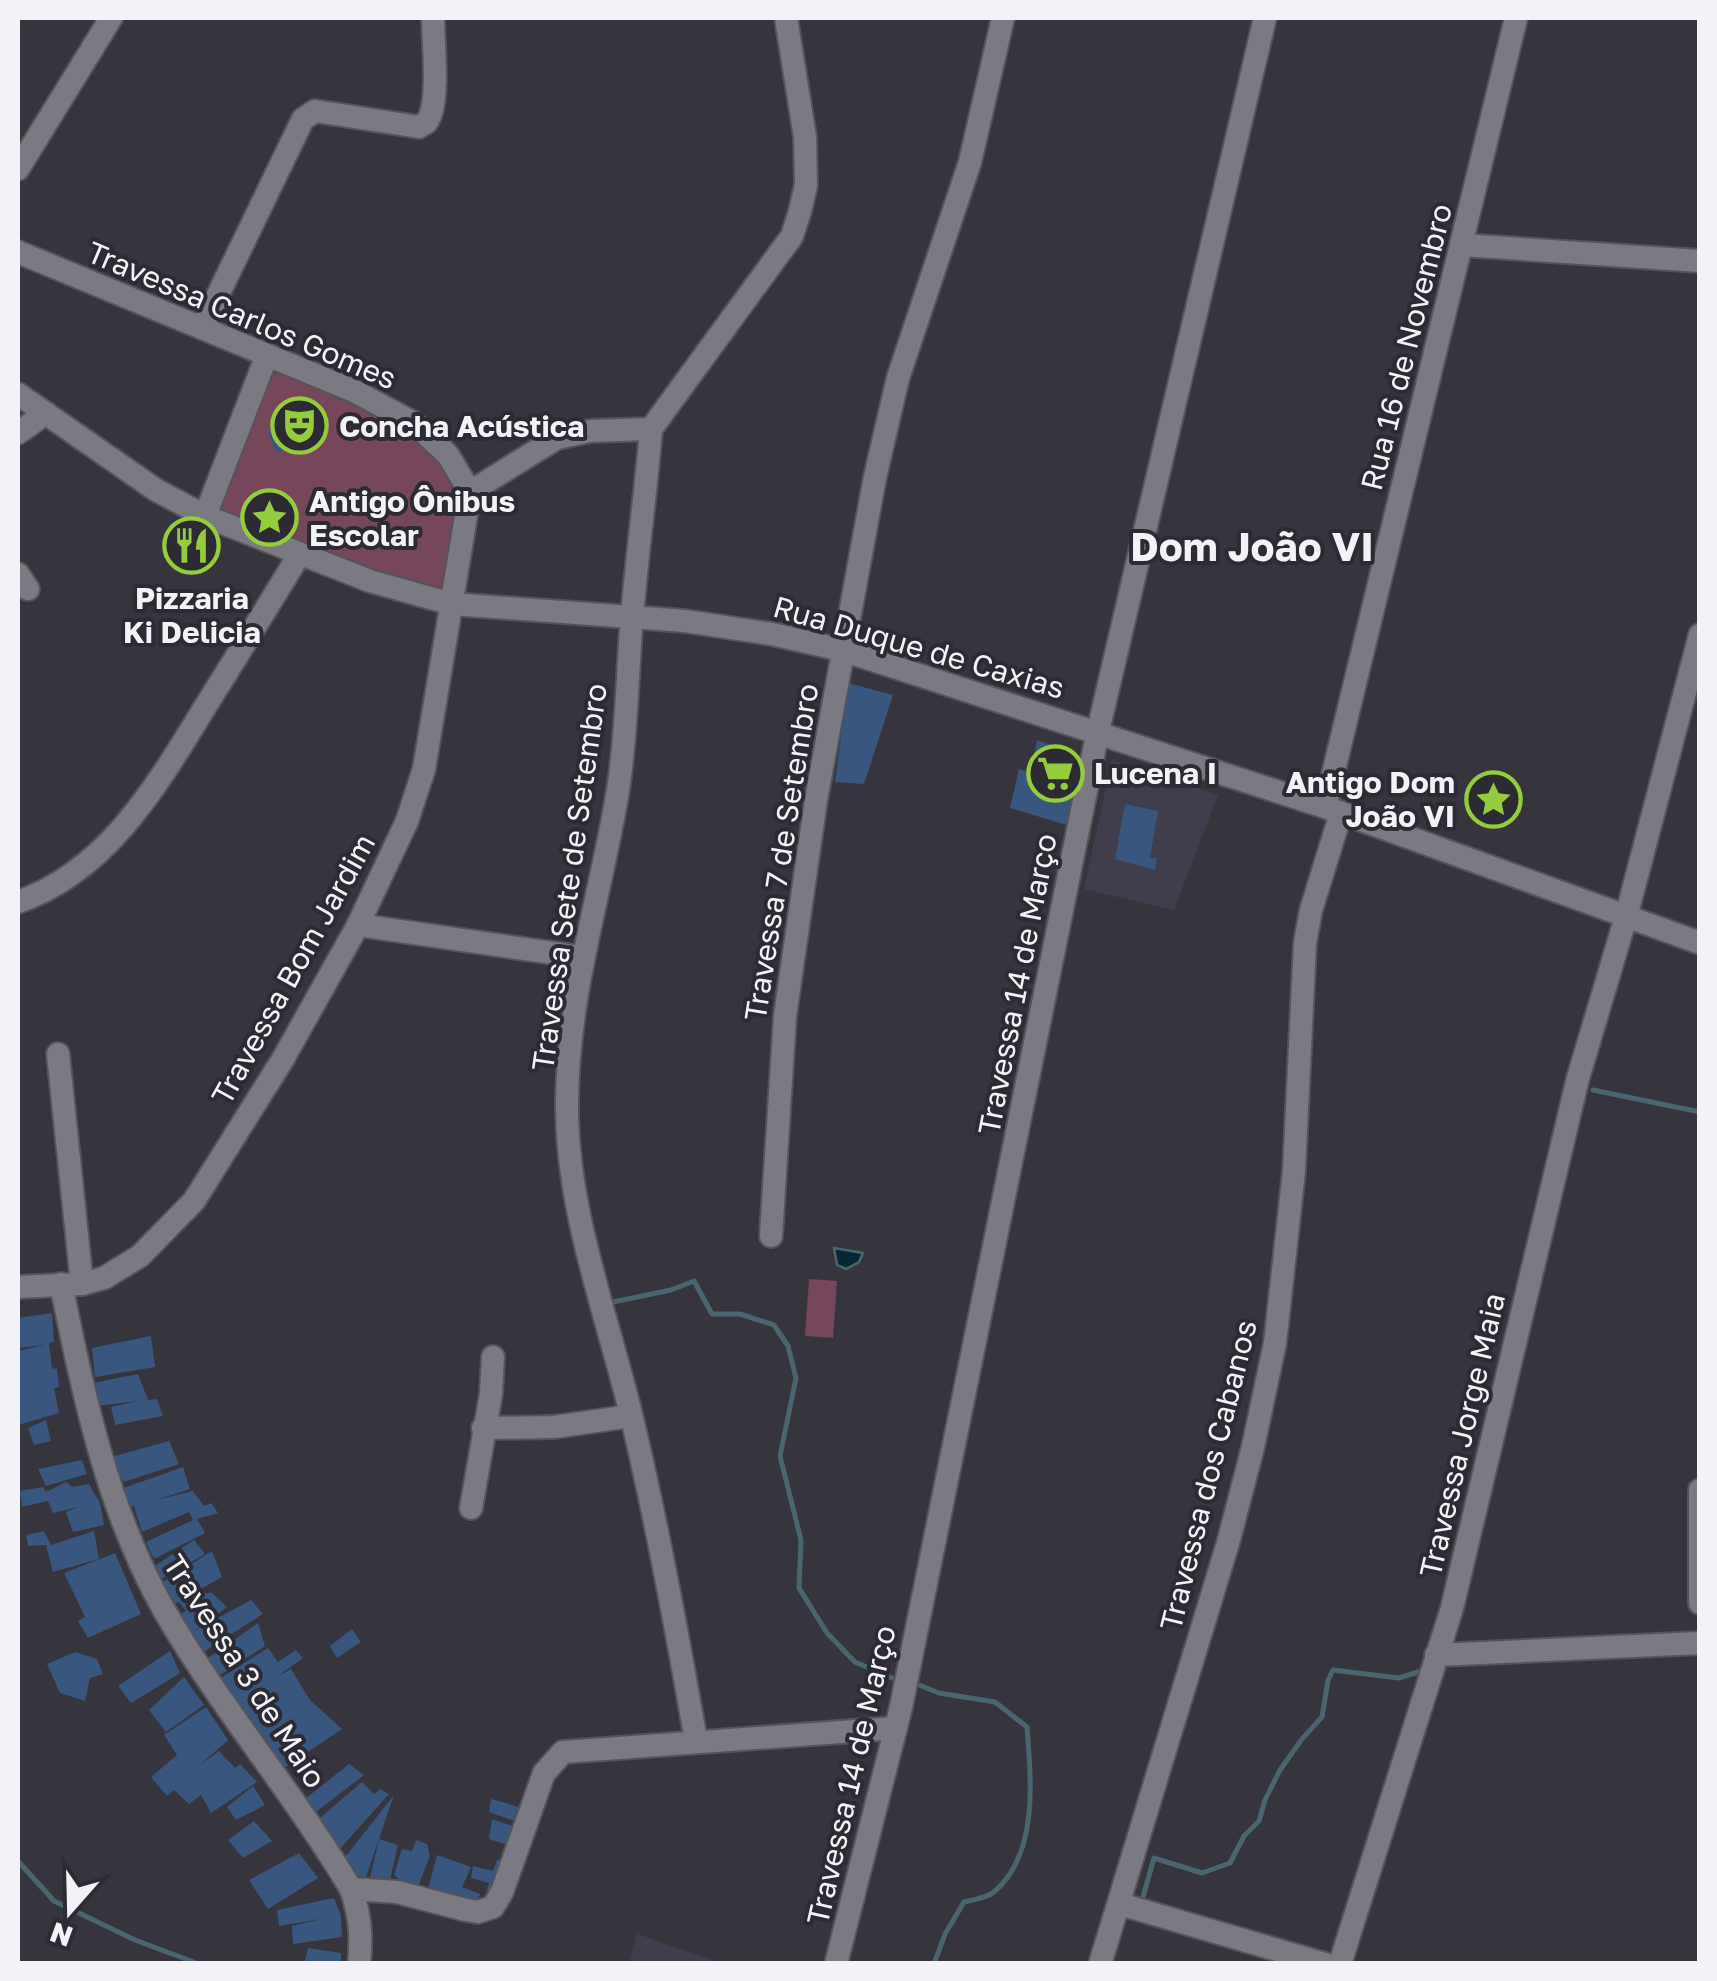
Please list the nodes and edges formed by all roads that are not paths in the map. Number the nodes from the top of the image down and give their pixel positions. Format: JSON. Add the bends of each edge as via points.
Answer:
{"nodes":[{"id":1,"x":111,"y":18,"type":"edge"},
{"id":2,"x":433,"y":18,"type":"edge"},
{"id":3,"x":786,"y":18,"type":"edge"},
{"id":4,"x":1003,"y":18,"type":"edge"},
{"id":5,"x":1265,"y":18,"type":"edge"},
{"id":6,"x":1516,"y":18,"type":"edge"},
{"id":7,"x":18,"y":169,"type":"edge"},
{"id":8,"x":1462,"y":245,"type":"junction"},
{"id":9,"x":18,"y":252,"type":"edge"},
{"id":10,"x":1700,"y":261,"type":"edge"},
{"id":11,"x":202,"y":328,"type":"junction"},
{"id":12,"x":267,"y":354,"type":"junction"},
{"id":13,"x":18,"y":396,"type":"edge"},
{"id":14,"x":46,"y":413,"type":"junction"},
{"id":15,"x":651,"y":428,"type":"junction"},
{"id":16,"x":18,"y":433,"type":"edge"},
{"id":17,"x":470,"y":492,"type":"junction"},
{"id":18,"x":205,"y":516,"type":"junction"},
{"id":19,"x":299,"y":555,"type":"junction"},
{"id":20,"x":452,"y":604,"type":"junction"},
{"id":21,"x":632,"y":616,"type":"junction"},
{"id":22,"x":1700,"y":635,"type":"edge"},
{"id":23,"x":842,"y":650,"type":"junction"},
{"id":24,"x":1098,"y":731,"type":"junction"},
{"id":25,"x":1333,"y":810,"type":"junction"},
{"id":26,"x":18,"y":902,"type":"edge"},
{"id":27,"x":1626,"y":917,"type":"junction"},
{"id":28,"x":358,"y":925,"type":"junction"},
{"id":29,"x":1700,"y":943,"type":"edge"},
{"id":30,"x":581,"y":957,"type":"junction"},
{"id":31,"x":58,"y":1054,"type":"dead end"},
{"id":32,"x":771,"y":1236,"type":"dead end"},
{"id":33,"x":72,"y":1284,"type":"junction"},
{"id":34,"x":18,"y":1287,"type":"edge"},
{"id":35,"x":494,"y":1357,"type":"dead end"},
{"id":36,"x":631,"y":1416,"type":"junction"},
{"id":37,"x":483,"y":1428,"type":"junction"},
{"id":38,"x":1700,"y":1490,"type":"edge"},
{"id":39,"x":471,"y":1508,"type":"dead end"},
{"id":40,"x":1700,"y":1603,"type":"edge"},
{"id":41,"x":1700,"y":1642,"type":"edge"},
{"id":42,"x":1436,"y":1655,"type":"junction"},
{"id":43,"x":896,"y":1728,"type":"junction"},
{"id":44,"x":696,"y":1740,"type":"junction"},
{"id":45,"x":351,"y":1889,"type":"junction"},
{"id":46,"x":1120,"y":1904,"type":"junction"},
{"id":47,"x":359,"y":1964,"type":"edge"},
{"id":48,"x":836,"y":1964,"type":"edge"},
{"id":49,"x":1100,"y":1964,"type":"edge"},
{"id":50,"x":1324,"y":1964,"type":"edge"},
{"id":51,"x":1340,"y":1964,"type":"edge"}],
"edges":[{"from":1,"to":7,"type":"street"},
{"from":2,"to":11,"type":"street","via":[[426,124],[315,111],[302,118]]},
{"from":3,"to":15,"type":"street","via":[[805,137],[806,185],[792,236]]},
{"from":4,"to":23,"type":"street","name":"Travessa 7 de Setembro","via":[[970,162],[886,424]]},
{"from":5,"to":24,"type":"street","name":"Travessa 14 de Março"},
{"from":6,"to":8,"type":"street","name":"Rua 16 de Novembro"},
{"from":8,"to":10,"type":"street"},
{"from":8,"to":25,"type":"street","name":"Rua 16 de Novembro"},
{"from":9,"to":11,"type":"street","name":"Travessa Carlos Gomes"},
{"from":11,"to":12,"type":"street","name":"Travessa Carlos Gomes"},
{"from":12,"to":17,"type":"street","name":"Travessa Carlos Gomes","via":[[414,423],[448,455]]},
{"from":12,"to":18,"type":"street"},
{"from":13,"to":14,"type":"street","name":"Rua Duque de Caxias"},
{"from":14,"to":16,"type":"street"},
{"from":14,"to":18,"type":"street","name":"Rua Duque de Caxias"},
{"from":15,"to":17,"type":"street","via":[[557,438]]},
{"from":15,"to":21,"type":"street","name":"Travessa Sete de Setembro"},
{"from":17,"to":20,"type":"street","name":"Travessa Bom Jardim"},
{"from":18,"to":19,"type":"street","name":"Rua Duque de Caxias"},
{"from":19,"to":20,"type":"street","name":"Rua Duque de Caxias"},
{"from":19,"to":26,"type":"street","via":[[147,800],[72,873]]},
{"from":20,"to":21,"type":"street","name":"Rua Duque de Caxias"},
{"from":20,"to":28,"type":"street","name":"Travessa Bom Jardim","via":[[424,769]]},
{"from":21,"to":23,"type":"street","name":"Rua Duque de Caxias"},
{"from":21,"to":30,"type":"street","name":"Travessa Sete de Setembro","via":[[618,786]]},
{"from":22,"to":27,"type":"street","name":"Travessa Jorge Maia"},
{"from":23,"to":24,"type":"street","name":"Rua Duque de Caxias"},
{"from":23,"to":32,"type":"street","name":"Travessa 7 de Setembro","via":[[785,1016]]},
{"from":24,"to":25,"type":"street","name":"Rua Duque de Caxias"},
{"from":24,"to":43,"type":"street","name":"Travessa 14 de Março"},
{"from":25,"to":27,"type":"street","name":"Rua Duque de Caxias"},
{"from":25,"to":46,"type":"street","name":"Travessa dos Cabanos","via":[[1304,943],[1290,1219],[1271,1360],[1228,1543]]},
{"from":27,"to":29,"type":"street","name":"Rua Duque de Caxias"},
{"from":27,"to":42,"type":"street","name":"Travessa Jorge Maia","via":[[1578,1078]]},
{"from":28,"to":30,"type":"street"},
{"from":28,"to":33,"type":"street","name":"Travessa Bom Jardim","via":[[194,1201],[140,1256],[104,1278]]},
{"from":30,"to":36,"type":"street","name":"Travessa Sete de Setembro","via":[[570,1055],[570,1157]]},
{"from":31,"to":33,"type":"street","name":"Travessa 3 de Maio"},
{"from":33,"to":34,"type":"street","name":"Travessa Bom Jardim"},
{"from":33,"to":45,"type":"street","name":"Travessa 3 de Maio","via":[[86,1406],[131,1544],[165,1610]]},
{"from":35,"to":37,"type":"street"},
{"from":36,"to":37,"type":"street"},
{"from":36,"to":44,"type":"street","name":"Travessa Sete de Setembro"},
{"from":37,"to":39,"type":"street"},
{"from":38,"to":40,"type":"street"},
{"from":41,"to":42,"type":"street"},
{"from":42,"to":51,"type":"street","name":"Travessa Jorge Maia"},
{"from":43,"to":44,"type":"street"},
{"from":43,"to":48,"type":"street","name":"Travessa 14 de Março"},
{"from":44,"to":45,"type":"street","via":[[578,1749],[552,1760],[498,1901],[486,1910]]},
{"from":45,"to":47,"type":"street","name":"Travessa 3 de Maio","via":[[359,1911]]},
{"from":46,"to":49,"type":"street","name":"Travessa dos Cabanos"},
{"from":46,"to":50,"type":"street"}]}
